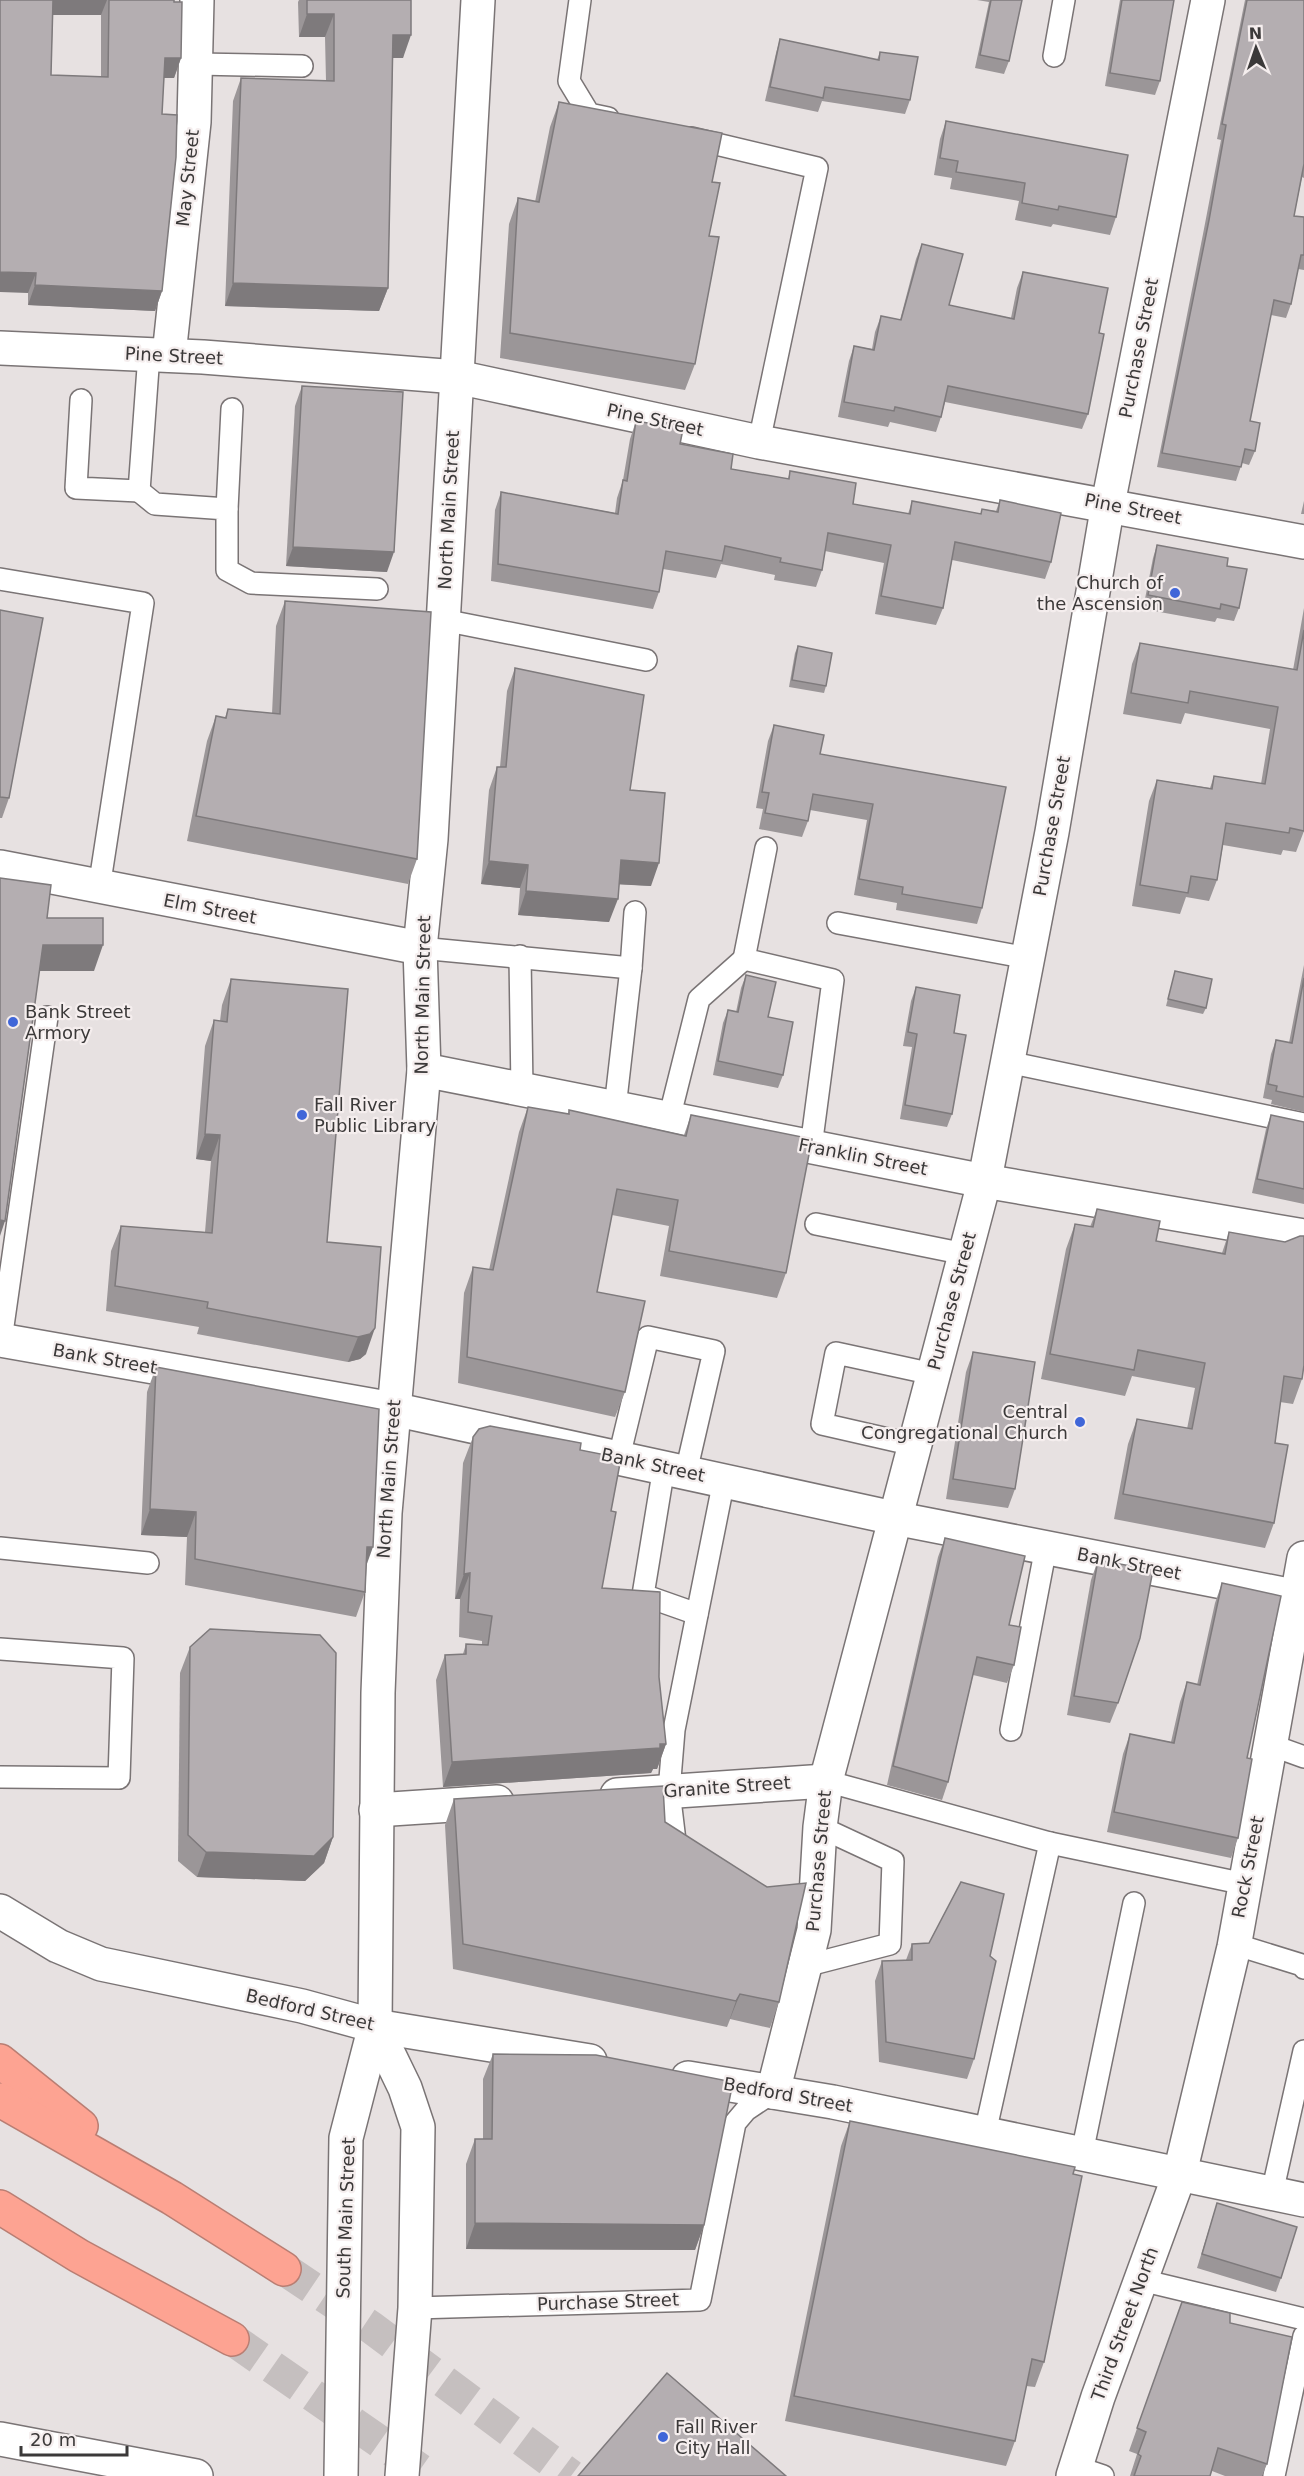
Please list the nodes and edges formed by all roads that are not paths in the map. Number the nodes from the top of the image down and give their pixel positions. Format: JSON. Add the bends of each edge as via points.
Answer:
{"nodes":[{"id":1,"x":197,"y":0,"type":"edge"},
{"id":2,"x":478,"y":0,"type":"edge"},
{"id":3,"x":580,"y":0,"type":"edge"},
{"id":4,"x":1064,"y":0,"type":"edge"},
{"id":5,"x":1208,"y":0,"type":"edge"},
{"id":6,"x":1053,"y":56,"type":"dead end"},
{"id":7,"x":197,"y":64,"type":"junction"},
{"id":8,"x":302,"y":66,"type":"dead end"},
{"id":9,"x":623,"y":122,"type":"edge"},
{"id":10,"x":669,"y":133,"type":"edge"},
{"id":11,"x":0,"y":348,"type":"edge"},
{"id":12,"x":159,"y":354,"type":"junction"},
{"id":13,"x":457,"y":377,"type":"junction"},
{"id":14,"x":81,"y":400,"type":"dead end"},
{"id":15,"x":232,"y":409,"type":"dead end"},
{"id":16,"x":759,"y":442,"type":"junction"},
{"id":17,"x":139,"y":491,"type":"junction"},
{"id":18,"x":1108,"y":504,"type":"junction"},
{"id":19,"x":227,"y":509,"type":"junction"},
{"id":20,"x":1304,"y":542,"type":"edge"},
{"id":21,"x":0,"y":579,"type":"edge"},
{"id":22,"x":377,"y":589,"type":"dead end"},
{"id":23,"x":443,"y":620,"type":"junction"},
{"id":24,"x":646,"y":660,"type":"dead end"},
{"id":25,"x":766,"y":848,"type":"dead end"},
{"id":26,"x":0,"y":867,"type":"edge"},
{"id":27,"x":99,"y":888,"type":"junction"},
{"id":28,"x":635,"y":912,"type":"dead end"},
{"id":29,"x":838,"y":923,"type":"dead end"},
{"id":30,"x":420,"y":948,"type":"junction"},
{"id":31,"x":519,"y":956,"type":"junction"},
{"id":32,"x":744,"y":958,"type":"junction"},
{"id":33,"x":1028,"y":958,"type":"junction"},
{"id":34,"x":631,"y":968,"type":"junction"},
{"id":35,"x":46,"y":1017,"type":"dead end"},
{"id":36,"x":1008,"y":1062,"type":"junction"},
{"id":37,"x":424,"y":1070,"type":"junction"},
{"id":38,"x":522,"y":1090,"type":"junction"},
{"id":39,"x":615,"y":1108,"type":"junction"},
{"id":40,"x":669,"y":1119,"type":"junction"},
{"id":41,"x":1304,"y":1124,"type":"edge"},
{"id":42,"x":811,"y":1147,"type":"junction"},
{"id":43,"x":984,"y":1181,"type":"junction"},
{"id":44,"x":816,"y":1224,"type":"dead end"},
{"id":45,"x":1304,"y":1236,"type":"edge"},
{"id":46,"x":965,"y":1254,"type":"junction"},
{"id":47,"x":1,"y":1340,"type":"edge"},
{"id":48,"x":933,"y":1374,"type":"junction"},
{"id":49,"x":393,"y":1409,"type":"junction"},
{"id":50,"x":914,"y":1445,"type":"junction"},
{"id":51,"x":619,"y":1457,"type":"junction"},
{"id":52,"x":675,"y":1469,"type":"junction"},
{"id":53,"x":724,"y":1480,"type":"junction"},
{"id":54,"x":894,"y":1518,"type":"junction"},
{"id":55,"x":1046,"y":1547,"type":"junction"},
{"id":56,"x":0,"y":1548,"type":"edge"},
{"id":57,"x":1304,"y":1558,"type":"edge"},
{"id":58,"x":148,"y":1563,"type":"dead end"},
{"id":59,"x":1300,"y":1597,"type":"edge"},
{"id":60,"x":697,"y":1614,"type":"junction"},
{"id":61,"x":0,"y":1649,"type":"edge"},
{"id":62,"x":1011,"y":1730,"type":"dead end"},
{"id":63,"x":1271,"y":1744,"type":"junction"},
{"id":64,"x":1304,"y":1757,"type":"edge"},
{"id":65,"x":0,"y":1777,"type":"edge"},
{"id":66,"x":826,"y":1781,"type":"junction"},
{"id":67,"x":669,"y":1791,"type":"junction"},
{"id":68,"x":587,"y":1797,"type":"edge"},
{"id":69,"x":528,"y":1800,"type":"edge"},
{"id":70,"x":376,"y":1810,"type":"junction"},
{"id":71,"x":820,"y":1827,"type":"junction"},
{"id":72,"x":1050,"y":1843,"type":"junction"},
{"id":73,"x":699,"y":1861,"type":"edge"},
{"id":74,"x":1245,"y":1884,"type":"junction"},
{"id":75,"x":1134,"y":1903,"type":"dead end"},
{"id":76,"x":0,"y":1911,"type":"edge"},
{"id":77,"x":1234,"y":1944,"type":"junction"},
{"id":78,"x":805,"y":1966,"type":"junction"},
{"id":79,"x":1304,"y":1968,"type":"edge"},
{"id":80,"x":375,"y":2026,"type":"junction"},
{"id":81,"x":1304,"y":2051,"type":"edge"},
{"id":82,"x":0,"y":2061,"type":"edge"},
{"id":83,"x":621,"y":2067,"type":"edge"},
{"id":84,"x":656,"y":2072,"type":"edge"},
{"id":85,"x":773,"y":2092,"type":"junction"},
{"id":86,"x":0,"y":2100,"type":"edge"},
{"id":87,"x":1298,"y":2103,"type":"edge"},
{"id":88,"x":985,"y":2133,"type":"junction"},
{"id":89,"x":1082,"y":2153,"type":"junction"},
{"id":90,"x":1180,"y":2173,"type":"junction"},
{"id":91,"x":1272,"y":2193,"type":"junction"},
{"id":92,"x":172,"y":2198,"type":"junction"},
{"id":93,"x":1304,"y":2200,"type":"edge"},
{"id":94,"x":0,"y":2207,"type":"edge"},
{"id":95,"x":0,"y":2230,"type":"edge"},
{"id":96,"x":79,"y":2256,"type":"junction"},
{"id":97,"x":284,"y":2269,"type":"tunnel mouth"},
{"id":98,"x":1141,"y":2280,"type":"junction"},
{"id":99,"x":415,"y":2308,"type":"junction"},
{"id":100,"x":1304,"y":2319,"type":"edge"},
{"id":101,"x":1304,"y":2336,"type":"edge"},
{"id":102,"x":232,"y":2339,"type":"tunnel mouth"},
{"id":103,"x":0,"y":2439,"type":"edge"},
{"id":104,"x":1084,"y":2473,"type":"edge"},
{"id":105,"x":196,"y":2476,"type":"edge"},
{"id":106,"x":341,"y":2476,"type":"edge"},
{"id":107,"x":402,"y":2476,"type":"edge"},
{"id":108,"x":1274,"y":2476,"type":"edge"}],
"edges":[{"from":1,"to":7,"type":"street","name":"May Street"},
{"from":2,"to":13,"type":"street","name":"North Main Street"},
{"from":3,"to":9,"type":"lane","via":[[569,81],[589,114]]},
{"from":4,"to":6,"type":"lane"},
{"from":5,"to":18,"type":"street","name":"Purchase Street"},
{"from":7,"to":8,"type":"lane"},
{"from":7,"to":12,"type":"street","name":"May Street","via":[[194,122]]},
{"from":10,"to":16,"type":"lane","via":[[818,168]]},
{"from":11,"to":12,"type":"street","name":"Pine Street"},
{"from":12,"to":13,"type":"street","name":"Pine Street"},
{"from":12,"to":17,"type":"lane"},
{"from":13,"to":16,"type":"street","name":"Pine Street"},
{"from":13,"to":23,"type":"street","name":"North Main Street"},
{"from":14,"to":17,"type":"lane","via":[[76,488]]},
{"from":15,"to":19,"type":"lane"},
{"from":16,"to":18,"type":"street","name":"Pine Street"},
{"from":17,"to":19,"type":"lane","via":[[155,504]]},
{"from":18,"to":20,"type":"street","name":"Pine Street"},
{"from":18,"to":33,"type":"street","name":"Purchase Street"},
{"from":19,"to":22,"type":"lane","via":[[227,570],[251,583]]},
{"from":21,"to":27,"type":"lane","via":[[142,603]]},
{"from":23,"to":24,"type":"lane"},
{"from":23,"to":30,"type":"street","name":"North Main Street","via":[[431,839]]},
{"from":25,"to":32,"type":"lane"},
{"from":26,"to":27,"type":"street","name":"Elm Street"},
{"from":27,"to":30,"type":"street","name":"Elm Street"},
{"from":28,"to":34,"type":"lane"},
{"from":29,"to":33,"type":"lane"},
{"from":30,"to":31,"type":"lane"},
{"from":30,"to":37,"type":"street","name":"North Main Street"},
{"from":31,"to":34,"type":"lane"},
{"from":31,"to":38,"type":"lane"},
{"from":32,"to":40,"type":"lane","via":[[699,999]]},
{"from":32,"to":42,"type":"lane","via":[[833,980]]},
{"from":33,"to":36,"type":"street","name":"Purchase Street"},
{"from":34,"to":39,"type":"lane"},
{"from":35,"to":47,"type":"lane"},
{"from":36,"to":41,"type":"lane"},
{"from":36,"to":43,"type":"street","name":"Purchase Street"},
{"from":37,"to":38,"type":"street","name":"Franklin Street"},
{"from":37,"to":49,"type":"street","name":"North Main Street"},
{"from":38,"to":39,"type":"street","name":"Franklin Street"},
{"from":39,"to":40,"type":"street","name":"Franklin Street"},
{"from":40,"to":42,"type":"street","name":"Franklin Street"},
{"from":42,"to":43,"type":"street","name":"Franklin Street"},
{"from":43,"to":45,"type":"street","name":"Franklin Street"},
{"from":43,"to":46,"type":"street","name":"Purchase Street"},
{"from":44,"to":46,"type":"lane"},
{"from":46,"to":48,"type":"street","name":"Purchase Street"},
{"from":47,"to":49,"type":"street","name":"Bank Street"},
{"from":48,"to":50,"type":"street","name":"Purchase Street"},
{"from":48,"to":50,"type":"lane","via":[[836,1353],[822,1424]]},
{"from":49,"to":51,"type":"street","name":"Bank Street"},
{"from":49,"to":70,"type":"street","name":"North Main Street","via":[[385,1514]]},
{"from":50,"to":54,"type":"street","name":"Purchase Street"},
{"from":51,"to":52,"type":"street","name":"Bank Street"},
{"from":51,"to":52,"type":"lane","via":[[648,1337],[714,1350]]},
{"from":52,"to":53,"type":"street","name":"Bank Street"},
{"from":52,"to":60,"type":"lane","via":[[643,1595]]},
{"from":53,"to":54,"type":"street","name":"Bank Street"},
{"from":53,"to":60,"type":"lane"},
{"from":54,"to":55,"type":"street","name":"Bank Street"},
{"from":54,"to":66,"type":"street","name":"Purchase Street"},
{"from":55,"to":59,"type":"street","name":"Bank Street"},
{"from":55,"to":62,"type":"lane"},
{"from":56,"to":58,"type":"lane"},
{"from":57,"to":59,"type":"street","name":"Rock Street"},
{"from":59,"to":63,"type":"street","name":"Rock Street"},
{"from":60,"to":67,"type":"lane","via":[[674,1730]]},
{"from":61,"to":65,"type":"lane","via":[[123,1658],[119,1778]]},
{"from":63,"to":64,"type":"lane"},
{"from":63,"to":74,"type":"street","name":"Rock Street"},
{"from":66,"to":67,"type":"street","name":"Granite Street"},
{"from":66,"to":71,"type":"street","name":"Purchase Street"},
{"from":66,"to":72,"type":"lane","name":"Granite Street"},
{"from":67,"to":68,"type":"street","name":"Granite Street"},
{"from":67,"to":73,"type":"lane","via":[[675,1841]]},
{"from":69,"to":70,"type":"street"},
{"from":70,"to":80,"type":"street","name":"North Main Street"},
{"from":71,"to":78,"type":"street","name":"Purchase Street","via":[[803,1894],[814,1930]]},
{"from":71,"to":78,"type":"lane","via":[[893,1861],[890,1944]]},
{"from":72,"to":74,"type":"lane","name":"Granite Street"},
{"from":72,"to":88,"type":"lane"},
{"from":74,"to":77,"type":"street","name":"Rock Street"},
{"from":75,"to":89,"type":"lane"},
{"from":76,"to":80,"type":"street","name":"Bedford Street","via":[[58,1946],[100,1964],[302,2006]]},
{"from":77,"to":79,"type":"lane"},
{"from":77,"to":90,"type":"street","name":"Rock Street"},
{"from":78,"to":85,"type":"street","name":"Purchase Street"},
{"from":80,"to":83,"type":"street","name":"Bedford Street"},
{"from":80,"to":99,"type":"street","via":[[405,2088],[418,2127]]},
{"from":80,"to":106,"type":"street","name":"South Main Street","via":[[346,2138]]},
{"from":81,"to":87,"type":"lane"},
{"from":82,"to":92,"type":"highway"},
{"from":84,"to":85,"type":"street","name":"Bedford Street"},
{"from":85,"to":88,"type":"street","name":"Bedford Street"},
{"from":85,"to":99,"type":"lane","name":"Purchase Street","via":[[746,2110],[735,2123],[700,2300]]},
{"from":86,"to":92,"type":"highway"},
{"from":87,"to":91,"type":"lane"},
{"from":88,"to":89,"type":"street","name":"Bedford Street"},
{"from":89,"to":90,"type":"street","name":"Bedford Street"},
{"from":90,"to":91,"type":"street","name":"Bedford Street"},
{"from":90,"to":98,"type":"street","name":"Third Street North"},
{"from":91,"to":93,"type":"street","name":"Bedford Street"},
{"from":92,"to":97,"type":"highway"},
{"from":94,"to":96,"type":"highway"},
{"from":95,"to":96,"type":"highway"},
{"from":96,"to":102,"type":"highway"},
{"from":98,"to":100,"type":"lane"},
{"from":98,"to":104,"type":"street","name":"Third Street North"},
{"from":99,"to":107,"type":"street"},
{"from":101,"to":108,"type":"lane"},
{"from":103,"to":105,"type":"street"}]}
